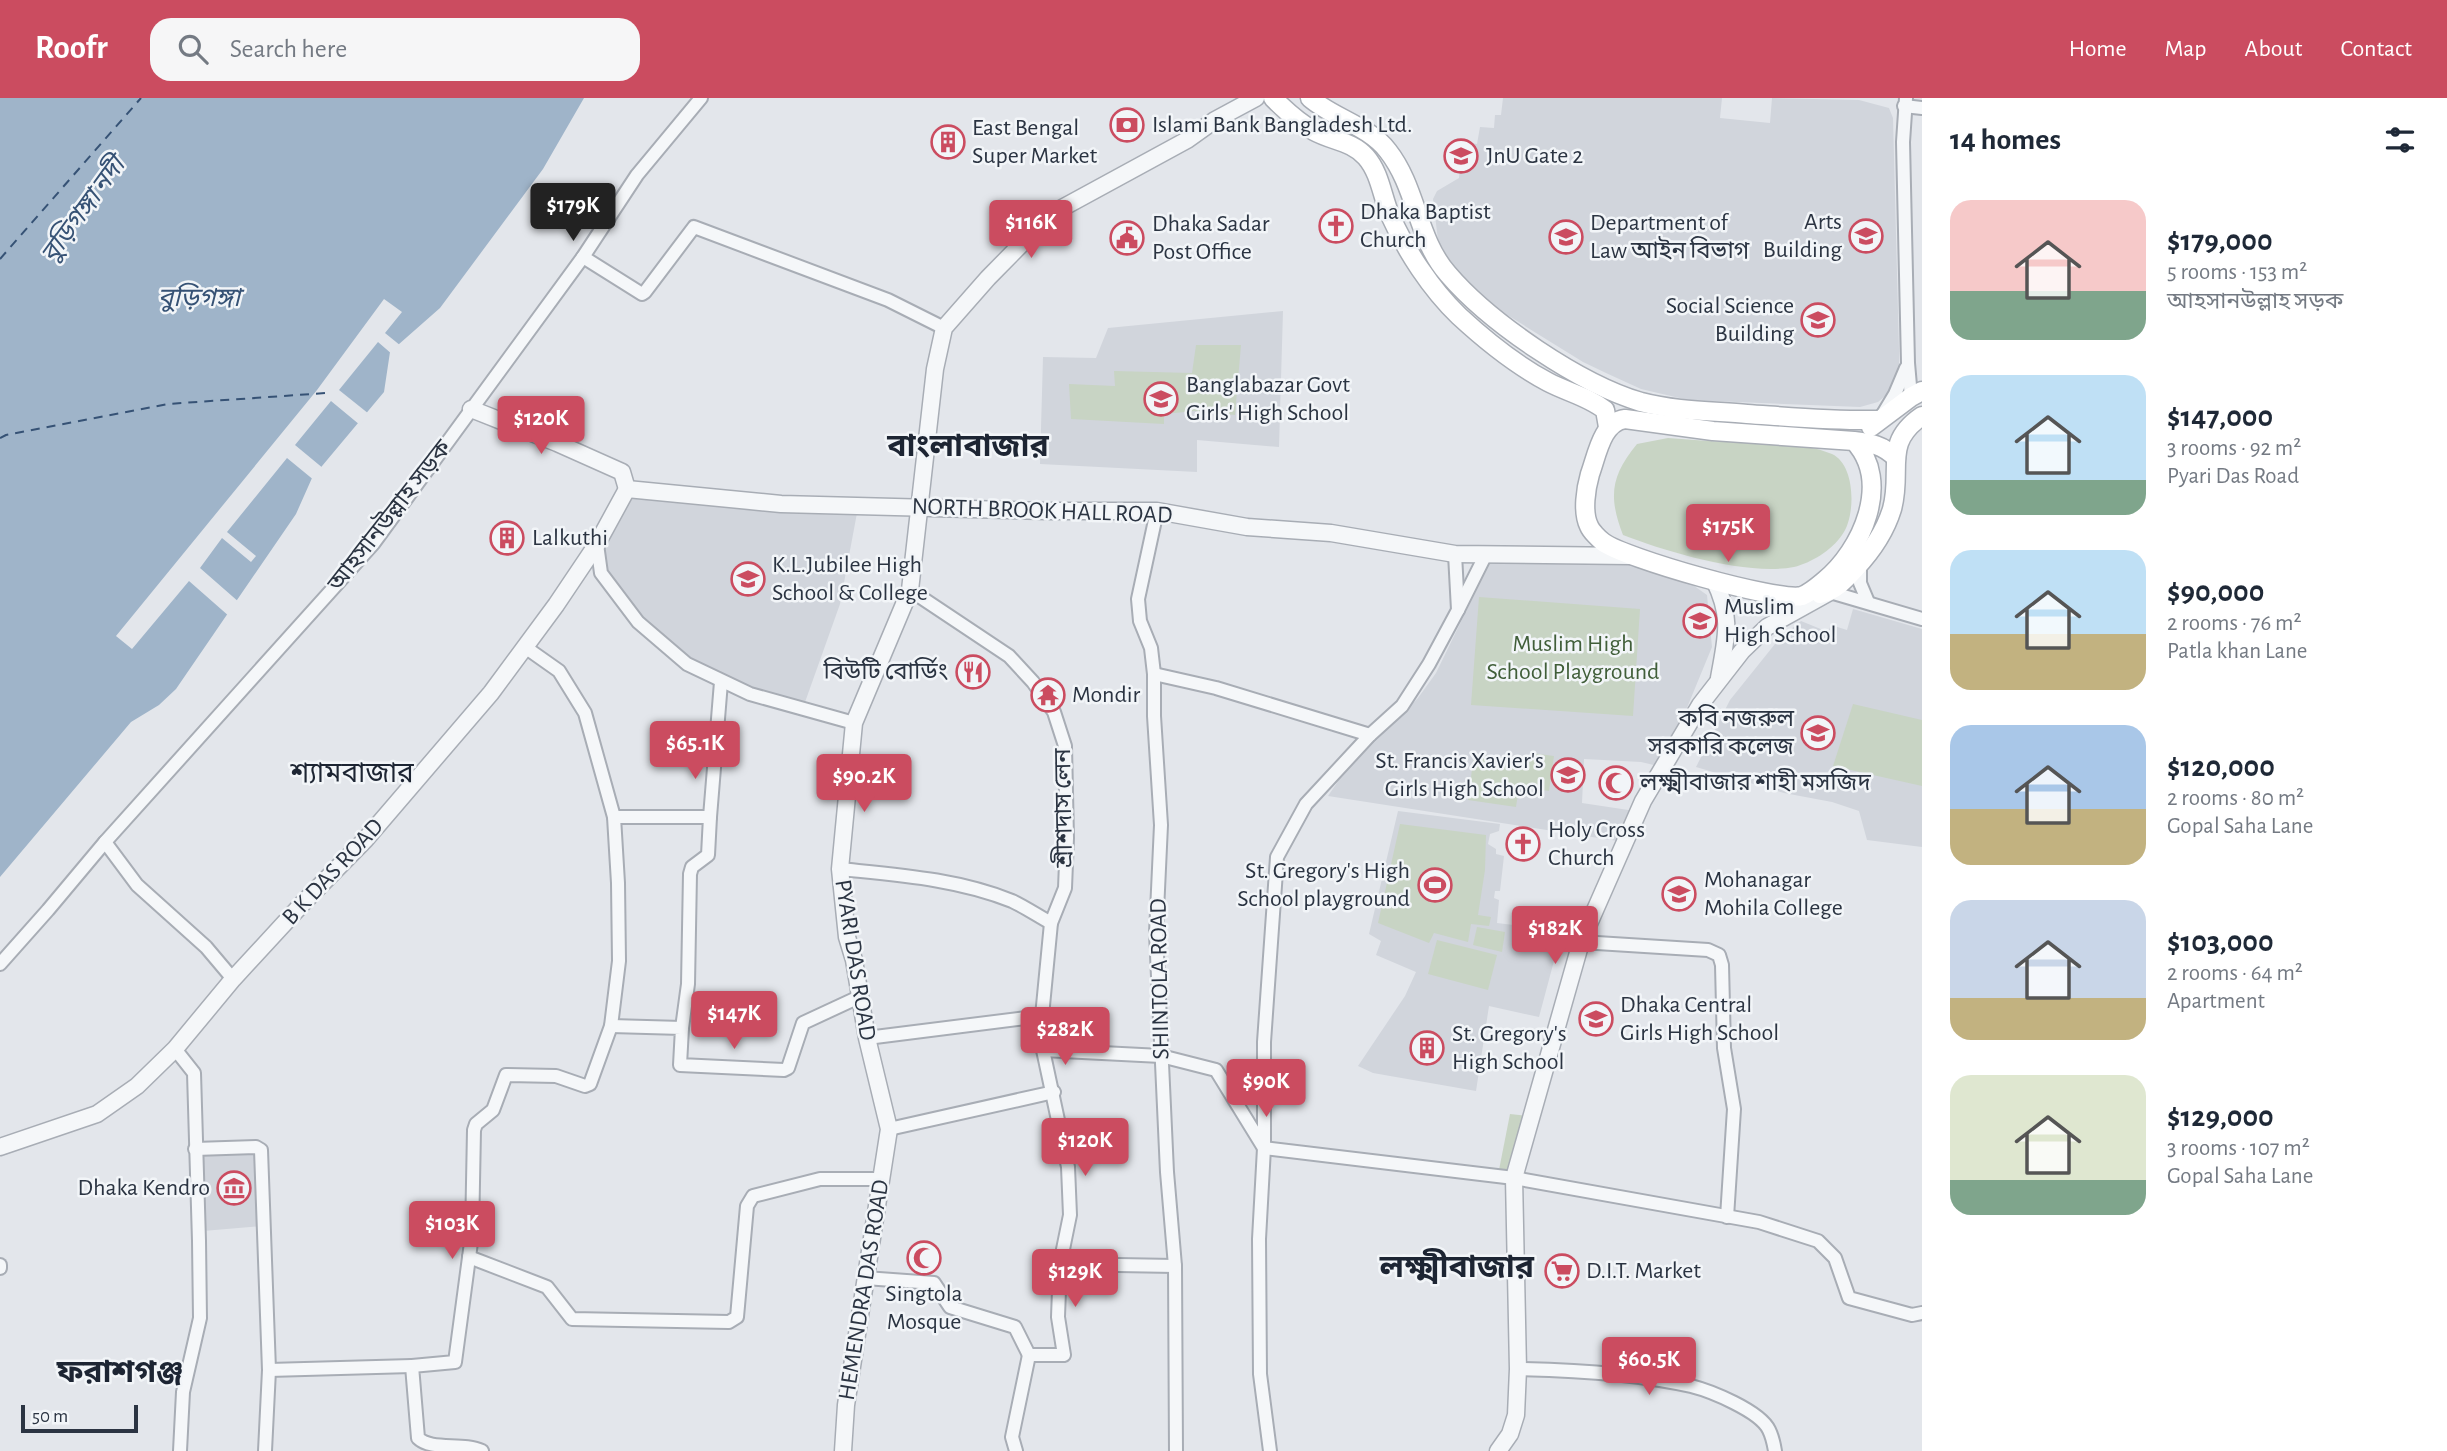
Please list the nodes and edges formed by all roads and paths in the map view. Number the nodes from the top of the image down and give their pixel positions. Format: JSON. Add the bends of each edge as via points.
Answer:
{"nodes":[{"id":1,"x":701,"y":98,"type":"edge"},
{"id":2,"x":1256,"y":98,"type":"edge"},
{"id":3,"x":1273,"y":98,"type":"edge"},
{"id":4,"x":1310,"y":98,"type":"edge"},
{"id":5,"x":1905,"y":102,"type":"edge"},
{"id":6,"x":1922,"y":108,"type":"edge"},
{"id":7,"x":583,"y":257,"type":"junction"},
{"id":8,"x":944,"y":328,"type":"junction"},
{"id":9,"x":1908,"y":363,"type":"junction"},
{"id":10,"x":1916,"y":394,"type":"edge"},
{"id":11,"x":1629,"y":398,"type":"junction"},
{"id":12,"x":471,"y":409,"type":"junction"},
{"id":13,"x":1625,"y":419,"type":"junction"},
{"id":14,"x":1919,"y":419,"type":"edge"},
{"id":15,"x":1879,"y":420,"type":"junction"},
{"id":16,"x":1608,"y":427,"type":"junction"},
{"id":17,"x":1854,"y":441,"type":"junction"},
{"id":18,"x":1896,"y":457,"type":"junction"},
{"id":19,"x":628,"y":489,"type":"junction"},
{"id":20,"x":920,"y":507,"type":"junction"},
{"id":21,"x":1157,"y":511,"type":"junction"},
{"id":22,"x":597,"y":544,"type":"junction"},
{"id":23,"x":1455,"y":555,"type":"junction"},
{"id":24,"x":1485,"y":556,"type":"junction"},
{"id":25,"x":1636,"y":556,"type":"junction"},
{"id":26,"x":1860,"y":563,"type":"junction"},
{"id":27,"x":1714,"y":580,"type":"junction"},
{"id":28,"x":910,"y":590,"type":"junction"},
{"id":29,"x":1830,"y":592,"type":"junction"},
{"id":30,"x":1803,"y":596,"type":"junction"},
{"id":31,"x":1868,"y":602,"type":"junction"},
{"id":32,"x":1458,"y":610,"type":"junction"},
{"id":33,"x":1922,"y":619,"type":"edge"},
{"id":34,"x":525,"y":647,"type":"junction"},
{"id":35,"x":1154,"y":674,"type":"junction"},
{"id":36,"x":1720,"y":678,"type":"junction"},
{"id":37,"x":721,"y":682,"type":"junction"},
{"id":38,"x":854,"y":723,"type":"junction"},
{"id":39,"x":1370,"y":735,"type":"junction"},
{"id":40,"x":614,"y":817,"type":"junction"},
{"id":41,"x":710,"y":817,"type":"junction"},
{"id":42,"x":105,"y":842,"type":"junction"},
{"id":43,"x":840,"y":869,"type":"junction"},
{"id":44,"x":1051,"y":923,"type":"junction"},
{"id":45,"x":1581,"y":942,"type":"junction"},
{"id":46,"x":0,"y":964,"type":"edge"},
{"id":47,"x":233,"y":979,"type":"junction"},
{"id":48,"x":859,"y":997,"type":"junction"},
{"id":49,"x":1042,"y":1016,"type":"junction"},
{"id":50,"x":611,"y":1026,"type":"junction"},
{"id":51,"x":682,"y":1028,"type":"junction"},
{"id":52,"x":867,"y":1038,"type":"junction"},
{"id":53,"x":175,"y":1049,"type":"junction"},
{"id":54,"x":1043,"y":1050,"type":"junction"},
{"id":55,"x":1161,"y":1056,"type":"junction"},
{"id":56,"x":1054,"y":1092,"type":"junction"},
{"id":57,"x":889,"y":1129,"type":"junction"},
{"id":58,"x":0,"y":1147,"type":"edge"},
{"id":59,"x":1264,"y":1148,"type":"junction"},
{"id":60,"x":195,"y":1149,"type":"junction"},
{"id":61,"x":1514,"y":1178,"type":"junction"},
{"id":62,"x":881,"y":1179,"type":"junction"},
{"id":63,"x":1727,"y":1217,"type":"junction"},
{"id":64,"x":469,"y":1257,"type":"junction"},
{"id":65,"x":1060,"y":1265,"type":"junction"},
{"id":66,"x":1175,"y":1266,"type":"junction"},
{"id":67,"x":865,"y":1278,"type":"junction"},
{"id":68,"x":1922,"y":1313,"type":"edge"},
{"id":69,"x":1030,"y":1355,"type":"junction"},
{"id":70,"x":412,"y":1366,"type":"junction"},
{"id":71,"x":269,"y":1370,"type":"junction"},
{"id":72,"x":1518,"y":1370,"type":"junction"},
{"id":73,"x":180,"y":1451,"type":"edge"},
{"id":74,"x":265,"y":1451,"type":"edge"},
{"id":75,"x":482,"y":1451,"type":"edge"},
{"id":76,"x":843,"y":1451,"type":"edge"},
{"id":77,"x":1016,"y":1451,"type":"edge"},
{"id":78,"x":1176,"y":1451,"type":"edge"},
{"id":79,"x":1270,"y":1451,"type":"edge"},
{"id":80,"x":1498,"y":1451,"type":"edge"},
{"id":81,"x":1775,"y":1451,"type":"edge"}],
"edges":[{"from":1,"to":7,"type":"street","name":"আহসানউল্লাহ সড়ক","via":[[637,175]]},
{"from":2,"to":8,"type":"street","via":[[1051,214]]},
{"from":3,"to":16,"type":"main road","via":[[1315,131],[1356,147],[1368,158],[1390,215],[1420,267],[1459,316],[1510,359],[1597,404],[1605,410]]},
{"from":4,"to":11,"type":"main road","via":[[1388,151],[1433,252],[1456,282],[1534,347]]},
{"from":5,"to":6,"type":"street"},
{"from":5,"to":9,"type":"street"},
{"from":7,"to":8,"type":"street","via":[[642,294],[694,227],[888,300]]},
{"from":7,"to":12,"type":"street","name":"আহসানউল্লাহ সড়ক"},
{"from":8,"to":20,"type":"street","name":"PYARI DAS ROAD","via":[[934,369]]},
{"from":9,"to":10,"type":"street"},
{"from":9,"to":15,"type":"street"},
{"from":10,"to":14,"type":"main road"},
{"from":10,"to":15,"type":"main road"},
{"from":11,"to":13,"type":"main road"},
{"from":11,"to":15,"type":"main road","via":[[1684,409]]},
{"from":12,"to":19,"type":"street","via":[[622,472]]},
{"from":12,"to":42,"type":"street","name":"আহসানউল্লাহ সড়ক","via":[[373,544]]},
{"from":13,"to":16,"type":"main road"},
{"from":13,"to":17,"type":"main road","via":[[1713,431]]},
{"from":14,"to":18,"type":"main road","via":[[1903,432]]},
{"from":15,"to":17,"type":"main road"},
{"from":16,"to":25,"type":"main road","via":[[1589,479],[1589,526],[1602,542]]},
{"from":17,"to":18,"type":"main road","via":[[1880,446]]},
{"from":17,"to":30,"type":"main road","via":[[1868,465],[1867,520],[1845,560]]},
{"from":18,"to":26,"type":"main road","via":[[1892,508],[1885,527]]},
{"from":19,"to":20,"type":"street","name":"NORTH BROOK HALL ROAD","via":[[781,504]]},
{"from":19,"to":22,"type":"street","name":"B K DAS ROAD"},
{"from":20,"to":21,"type":"street","name":"NORTH BROOK HALL ROAD"},
{"from":20,"to":28,"type":"street","name":"PYARI DAS ROAD"},
{"from":21,"to":23,"type":"street","name":"NORTH BROOK HALL ROAD","via":[[1247,527],[1331,533]]},
{"from":21,"to":35,"type":"street","name":"SHINTOLA ROAD","via":[[1138,599]]},
{"from":22,"to":34,"type":"street","name":"B K DAS ROAD"},
{"from":22,"to":37,"type":"street","via":[[601,573],[638,622],[687,664]]},
{"from":23,"to":24,"type":"street","name":"NORTH BROOK HALL ROAD"},
{"from":23,"to":32,"type":"street"},
{"from":24,"to":25,"type":"street","name":"NORTH BROOK HALL ROAD"},
{"from":24,"to":32,"type":"street"},
{"from":25,"to":27,"type":"main road"},
{"from":26,"to":29,"type":"main road"},
{"from":26,"to":31,"type":"street","via":[[1860,583]]},
{"from":27,"to":30,"type":"main road","via":[[1767,594]]},
{"from":27,"to":36,"type":"street","via":[[1727,614]]},
{"from":28,"to":38,"type":"street","name":"PYARI DAS ROAD"},
{"from":28,"to":44,"type":"street","name":"শ্রীশদাস লেন","via":[[1009,656],[1054,712],[1065,746],[1067,838],[1065,888]]},
{"from":29,"to":30,"type":"main road"},
{"from":29,"to":31,"type":"street"},
{"from":29,"to":36,"type":"street","via":[[1767,627]]},
{"from":31,"to":33,"type":"street"},
{"from":32,"to":39,"type":"street","via":[[1402,706]]},
{"from":34,"to":40,"type":"street","via":[[559,671],[585,713]]},
{"from":34,"to":47,"type":"street","name":"B K DAS ROAD","via":[[365,840]]},
{"from":35,"to":39,"type":"street"},
{"from":35,"to":55,"type":"street","name":"SHINTOLA ROAD","via":[[1161,825],[1156,933]]},
{"from":36,"to":45,"type":"street","via":[[1643,801]]},
{"from":37,"to":38,"type":"street"},
{"from":37,"to":41,"type":"street"},
{"from":38,"to":43,"type":"street","name":"PYARI DAS ROAD"},
{"from":39,"to":59,"type":"street","via":[[1306,804],[1276,857],[1264,1042]]},
{"from":40,"to":41,"type":"street"},
{"from":40,"to":50,"type":"street","via":[[620,926]]},
{"from":41,"to":51,"type":"street","via":[[708,855],[690,874],[688,984]]},
{"from":42,"to":46,"type":"street","name":"আহসানউল্লাহ সড়ক"},
{"from":42,"to":47,"type":"street","via":[[137,885],[206,947]]},
{"from":43,"to":44,"type":"street","via":[[965,887],[1013,902]]},
{"from":43,"to":48,"type":"street","name":"PYARI DAS ROAD"},
{"from":44,"to":49,"type":"street","name":"শ্রীশদাস লেন"},
{"from":45,"to":61,"type":"street"},
{"from":45,"to":63,"type":"street","via":[[1708,950],[1719,955],[1724,1048],[1734,1110]]},
{"from":47,"to":53,"type":"street","name":"B K DAS ROAD"},
{"from":48,"to":51,"type":"street","via":[[803,1023],[784,1070],[680,1065]]},
{"from":48,"to":52,"type":"street","name":"PYARI DAS ROAD"},
{"from":49,"to":52,"type":"street"},
{"from":49,"to":54,"type":"street","name":"শ্রীশদাস লেন"},
{"from":50,"to":51,"type":"street"},
{"from":50,"to":64,"type":"street","via":[[590,1084],[556,1076],[506,1075],[493,1110],[475,1124]]},
{"from":52,"to":57,"type":"street","name":"PYARI DAS ROAD"},
{"from":53,"to":58,"type":"street","name":"B K DAS ROAD","via":[[137,1086],[97,1114]]},
{"from":53,"to":60,"type":"street","via":[[194,1073]]},
{"from":54,"to":55,"type":"street"},
{"from":54,"to":56,"type":"street","name":"শ্রীশদাস লেন"},
{"from":55,"to":59,"type":"street","via":[[1216,1070]]},
{"from":55,"to":66,"type":"street","name":"SHINTOLA ROAD"},
{"from":56,"to":57,"type":"street"},
{"from":56,"to":65,"type":"street","name":"শ্রীশদাস লেন","via":[[1068,1167],[1070,1215]]},
{"from":57,"to":62,"type":"street","name":"HEMENDRA DAS ROAD"},
{"from":59,"to":61,"type":"street"},
{"from":59,"to":79,"type":"street","via":[[1260,1374]]},
{"from":60,"to":71,"type":"street","via":[[261,1150]]},
{"from":60,"to":73,"type":"street","via":[[200,1318],[183,1392]]},
{"from":61,"to":63,"type":"street"},
{"from":61,"to":72,"type":"street"},
{"from":62,"to":64,"type":"street","via":[[820,1179],[753,1196],[747,1206],[737,1317],[729,1322],[572,1319],[547,1287]]},
{"from":62,"to":67,"type":"street","name":"HEMENDRA DAS ROAD"},
{"from":63,"to":68,"type":"street","via":[[1818,1241],[1835,1258],[1849,1298]]},
{"from":64,"to":70,"type":"street","via":[[455,1362]]},
{"from":65,"to":66,"type":"street"},
{"from":65,"to":69,"type":"street","name":"শ্রীশদাস লেন","via":[[1058,1317],[1064,1354]]},
{"from":66,"to":78,"type":"street","name":"SHINTOLA ROAD"},
{"from":67,"to":69,"type":"street","via":[[934,1283],[950,1307],[1015,1327]]},
{"from":67,"to":76,"type":"street","name":"HEMENDRA DAS ROAD"},
{"from":69,"to":77,"type":"street","via":[[1012,1437]]},
{"from":70,"to":71,"type":"street"},
{"from":70,"to":75,"type":"street","via":[[422,1444]]},
{"from":71,"to":74,"type":"street"},
{"from":72,"to":80,"type":"street","via":[[1514,1426]]},
{"from":72,"to":81,"type":"street","via":[[1561,1370],[1692,1386],[1755,1415],[1769,1429]]}]}
